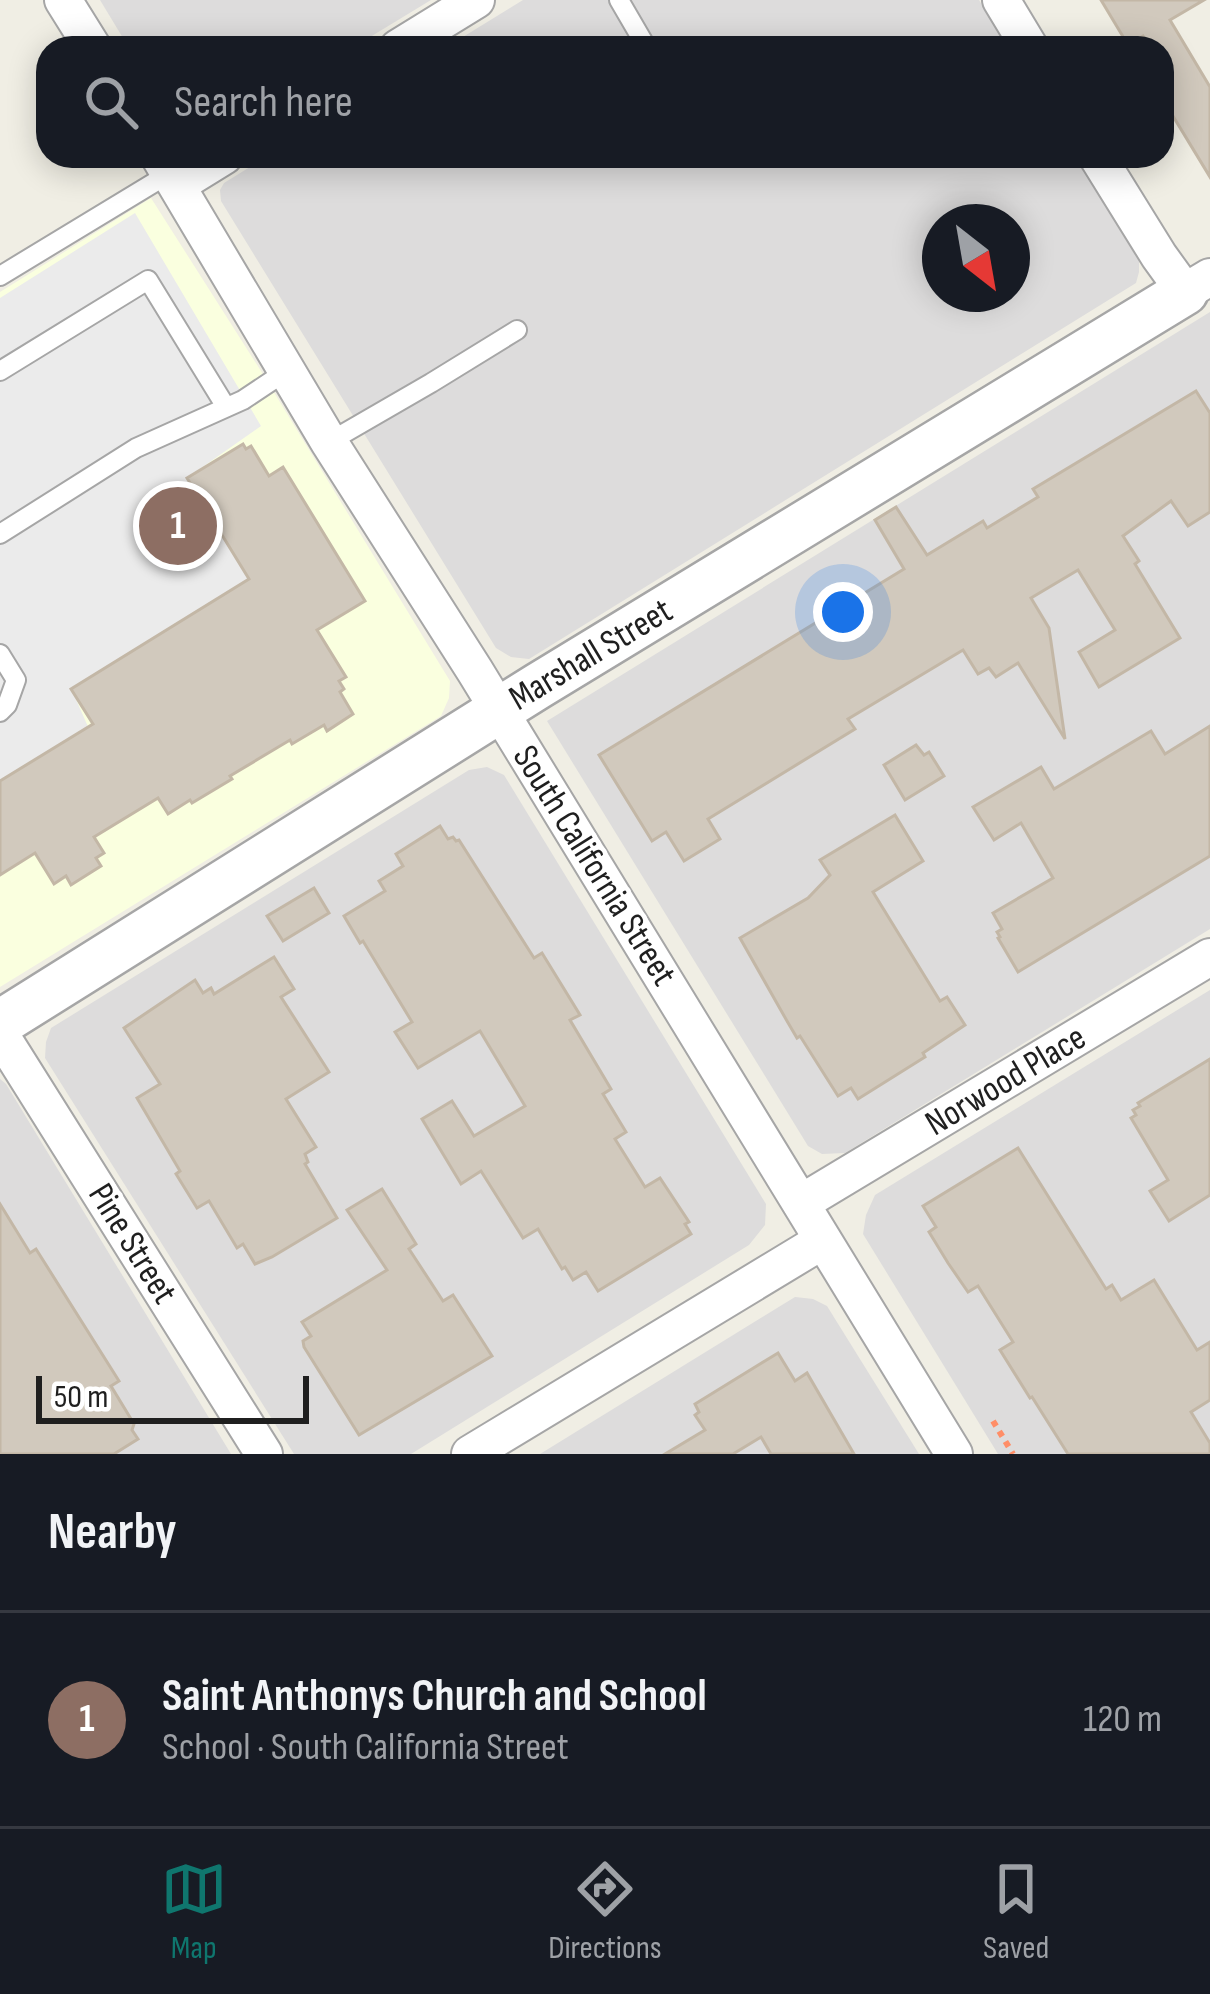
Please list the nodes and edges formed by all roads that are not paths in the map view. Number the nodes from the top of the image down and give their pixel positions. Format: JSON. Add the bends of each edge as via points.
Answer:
{"nodes":[{"id":1,"x":63,"y":0,"type":"edge"},
{"id":2,"x":476,"y":0,"type":"edge"},
{"id":3,"x":619,"y":0,"type":"edge"},
{"id":4,"x":1000,"y":0,"type":"edge"},
{"id":5,"x":86,"y":36,"type":"edge"},
{"id":6,"x":418,"y":36,"type":"edge"},
{"id":7,"x":640,"y":36,"type":"edge"},
{"id":8,"x":1022,"y":36,"type":"edge"},
{"id":9,"x":1106,"y":168,"type":"edge"},
{"id":10,"x":169,"y":171,"type":"edge"},
{"id":11,"x":0,"y":276,"type":"edge"},
{"id":12,"x":1197,"y":285,"type":"edge"},
{"id":13,"x":517,"y":330,"type":"dead end"},
{"id":14,"x":288,"y":370,"type":"junction"},
{"id":15,"x":0,"y":371,"type":"edge"},
{"id":16,"x":226,"y":407,"type":"junction"},
{"id":17,"x":329,"y":442,"type":"junction"},
{"id":18,"x":0,"y":534,"type":"edge"},
{"id":19,"x":0,"y":654,"type":"edge"},
{"id":20,"x":499,"y":711,"type":"junction"},
{"id":21,"x":0,"y":712,"type":"edge"},
{"id":22,"x":1210,"y":956,"type":"edge"},
{"id":23,"x":0,"y":1023,"type":"edge"},
{"id":24,"x":0,"y":1034,"type":"edge"},
{"id":25,"x":801,"y":1204,"type":"junction"},
{"id":26,"x":822,"y":1240,"type":"junction"},
{"id":27,"x":264,"y":1454,"type":"edge"},
{"id":28,"x":470,"y":1454,"type":"edge"},
{"id":29,"x":954,"y":1454,"type":"edge"}],
"edges":[{"from":1,"to":5,"type":"street"},
{"from":2,"to":6,"type":"street"},
{"from":3,"to":7,"type":"lane"},
{"from":4,"to":8,"type":"street"},
{"from":9,"to":12,"type":"street"},
{"from":10,"to":11,"type":"lane"},
{"from":10,"to":14,"type":"street","name":"South California Street"},
{"from":12,"to":20,"type":"street","name":"Marshall Street"},
{"from":13,"to":17,"type":"lane"},
{"from":14,"to":16,"type":"lane"},
{"from":14,"to":17,"type":"street","name":"South California Street"},
{"from":15,"to":16,"type":"lane","via":[[148,280]]},
{"from":16,"to":18,"type":"lane","via":[[136,448]]},
{"from":17,"to":20,"type":"street","name":"South California Street"},
{"from":19,"to":21,"type":"lane","via":[[16,680]]},
{"from":20,"to":23,"type":"street","name":"Marshall Street"},
{"from":20,"to":25,"type":"street","name":"South California Street"},
{"from":22,"to":25,"type":"street","name":"Norwood Place"},
{"from":24,"to":27,"type":"street","name":"Pine Street"},
{"from":25,"to":26,"type":"street","name":"South California Street"},
{"from":26,"to":28,"type":"street"},
{"from":26,"to":29,"type":"street","name":"South California Street"}]}
